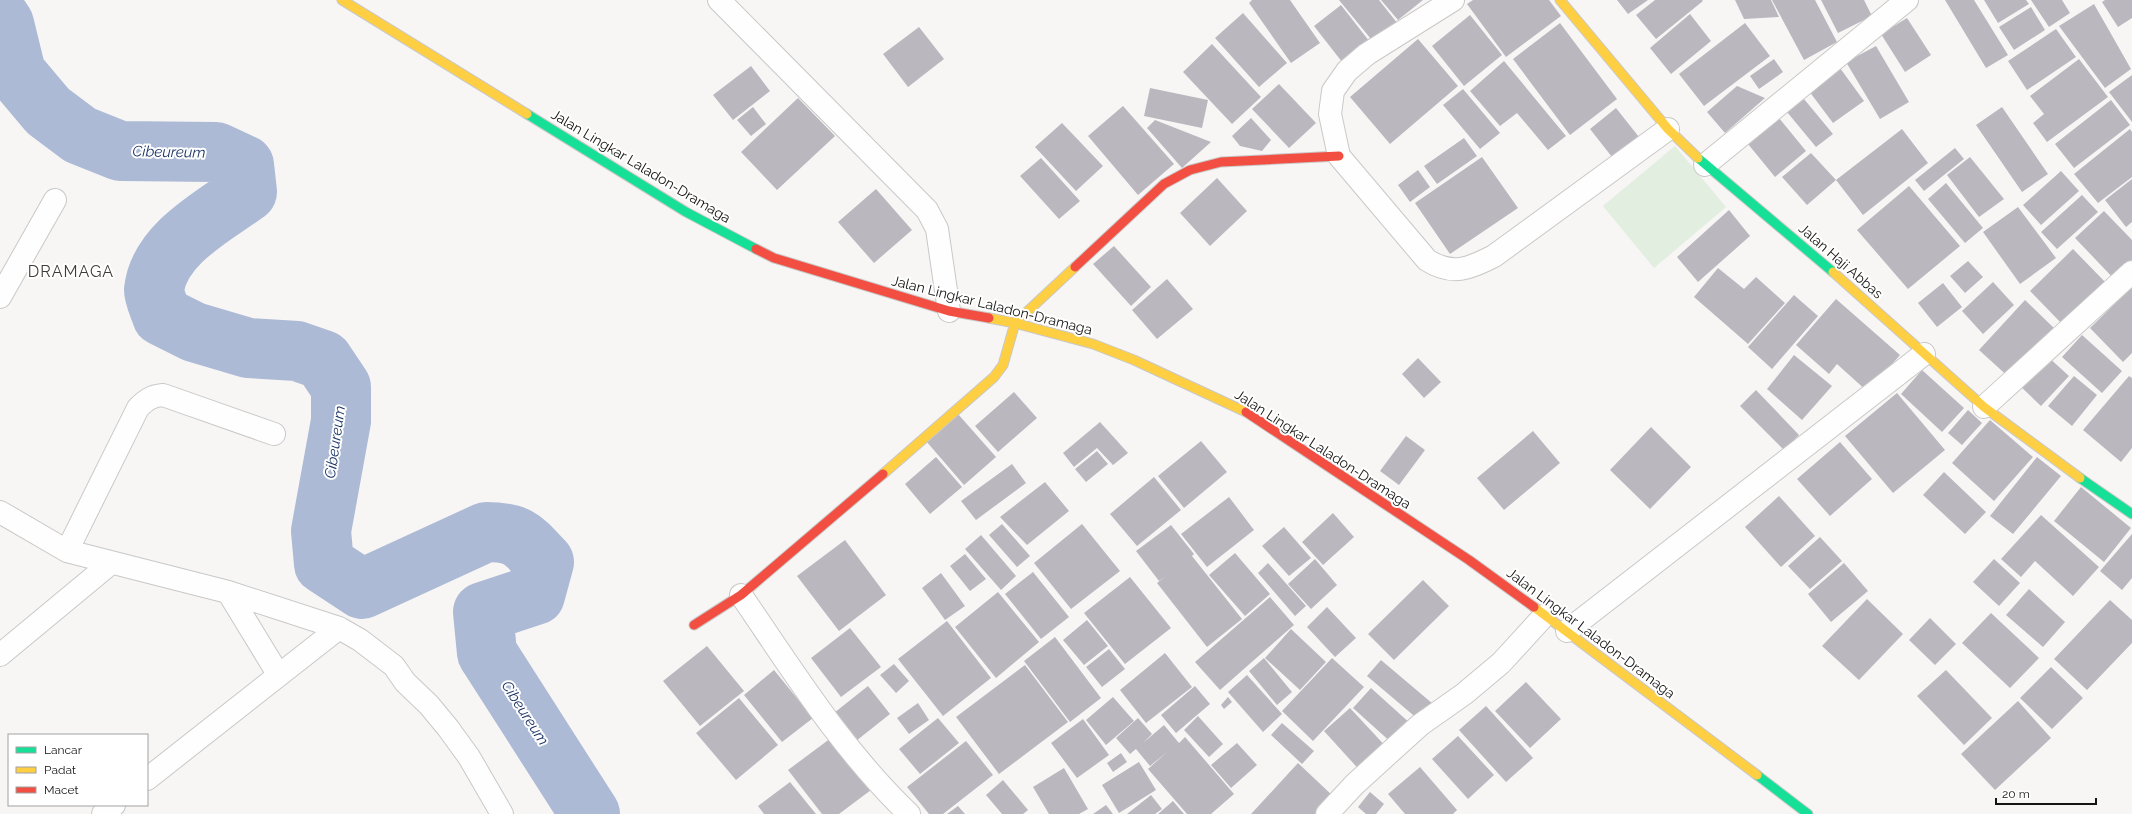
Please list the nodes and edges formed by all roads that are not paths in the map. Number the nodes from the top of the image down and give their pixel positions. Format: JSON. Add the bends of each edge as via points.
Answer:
{"nodes":[{"id":1,"x":342,"y":0,"type":"edge"},
{"id":2,"x":720,"y":0,"type":"edge"},
{"id":3,"x":1453,"y":0,"type":"edge"},
{"id":4,"x":1560,"y":0,"type":"edge"},
{"id":5,"x":1907,"y":0,"type":"edge"},
{"id":6,"x":1668,"y":129,"type":"junction"},
{"id":7,"x":1340,"y":156,"type":"junction"},
{"id":8,"x":1705,"y":165,"type":"junction"},
{"id":9,"x":55,"y":200,"type":"dead end"},
{"id":10,"x":2132,"y":272,"type":"edge"},
{"id":11,"x":0,"y":297,"type":"edge"},
{"id":12,"x":949,"y":311,"type":"junction"},
{"id":13,"x":1015,"y":323,"type":"junction"},
{"id":14,"x":1924,"y":354,"type":"junction"},
{"id":15,"x":1984,"y":407,"type":"junction"},
{"id":16,"x":274,"y":434,"type":"dead end"},
{"id":17,"x":0,"y":512,"type":"edge"},
{"id":18,"x":2132,"y":514,"type":"edge"},
{"id":19,"x":67,"y":551,"type":"junction"},
{"id":20,"x":111,"y":563,"type":"junction"},
{"id":21,"x":228,"y":592,"type":"junction"},
{"id":22,"x":741,"y":595,"type":"junction"},
{"id":23,"x":1544,"y":616,"type":"junction"},
{"id":24,"x":694,"y":626,"type":"dead end"},
{"id":25,"x":339,"y":628,"type":"junction"},
{"id":26,"x":1567,"y":631,"type":"junction"},
{"id":27,"x":0,"y":654,"type":"edge"},
{"id":28,"x":278,"y":674,"type":"junction"},
{"id":29,"x":148,"y":778,"type":"edge"},
{"id":30,"x":113,"y":806,"type":"edge"},
{"id":31,"x":103,"y":814,"type":"edge"},
{"id":32,"x":502,"y":814,"type":"edge"},
{"id":33,"x":909,"y":814,"type":"edge"},
{"id":34,"x":1327,"y":814,"type":"edge"},
{"id":35,"x":1808,"y":814,"type":"edge"}],
"edges":[{"from":1,"to":12,"type":"main road","name":"Jalan Lingkar Laladon-Dramaga","via":[[686,212],[774,258]]},
{"from":2,"to":12,"type":"street","via":[[927,210],[937,229]]},
{"from":3,"to":7,"type":"street","via":[[1367,54],[1347,71],[1333,91],[1330,114]]},
{"from":4,"to":6,"type":"main road","name":"Jalan Haji Abbas"},
{"from":5,"to":8,"type":"street"},
{"from":6,"to":7,"type":"street","via":[[1494,256],[1473,267],[1453,270],[1439,268],[1427,260]]},
{"from":6,"to":8,"type":"main road","name":"Jalan Haji Abbas"},
{"from":7,"to":13,"type":"main road","via":[[1250,159],[1221,162],[1190,170],[1164,184]]},
{"from":8,"to":14,"type":"main road","name":"Jalan Haji Abbas","via":[[1820,260]]},
{"from":9,"to":11,"type":"street"},
{"from":10,"to":15,"type":"street"},
{"from":12,"to":13,"type":"main road","name":"Jalan Lingkar Laladon-Dramaga"},
{"from":13,"to":22,"type":"main road","via":[[1003,365],[985,386]]},
{"from":13,"to":23,"type":"main road","name":"Jalan Lingkar Laladon-Dramaga","via":[[1093,344],[1242,410],[1469,560]]},
{"from":14,"to":15,"type":"main road","name":"Jalan Haji Abbas"},
{"from":14,"to":26,"type":"street"},
{"from":15,"to":18,"type":"main road","name":"Jalan Haji Abbas","via":[[2059,464]]},
{"from":16,"to":19,"type":"street","via":[[163,395],[145,401],[138,408]]},
{"from":17,"to":19,"type":"street"},
{"from":19,"to":20,"type":"street"},
{"from":20,"to":21,"type":"street"},
{"from":20,"to":27,"type":"street"},
{"from":21,"to":25,"type":"street"},
{"from":21,"to":28,"type":"street"},
{"from":22,"to":24,"type":"main road"},
{"from":22,"to":33,"type":"street","via":[[848,748]]},
{"from":23,"to":26,"type":"main road","name":"Jalan Lingkar Laladon-Dramaga"},
{"from":23,"to":34,"type":"street","via":[[1501,663],[1464,694],[1420,725],[1355,784]]},
{"from":25,"to":28,"type":"street"},
{"from":25,"to":32,"type":"street","via":[[394,666],[405,682],[429,705],[469,756]]},
{"from":26,"to":35,"type":"main road","name":"Jalan Lingkar Laladon-Dramaga"},
{"from":28,"to":29,"type":"street"},
{"from":30,"to":31,"type":"street"}]}
